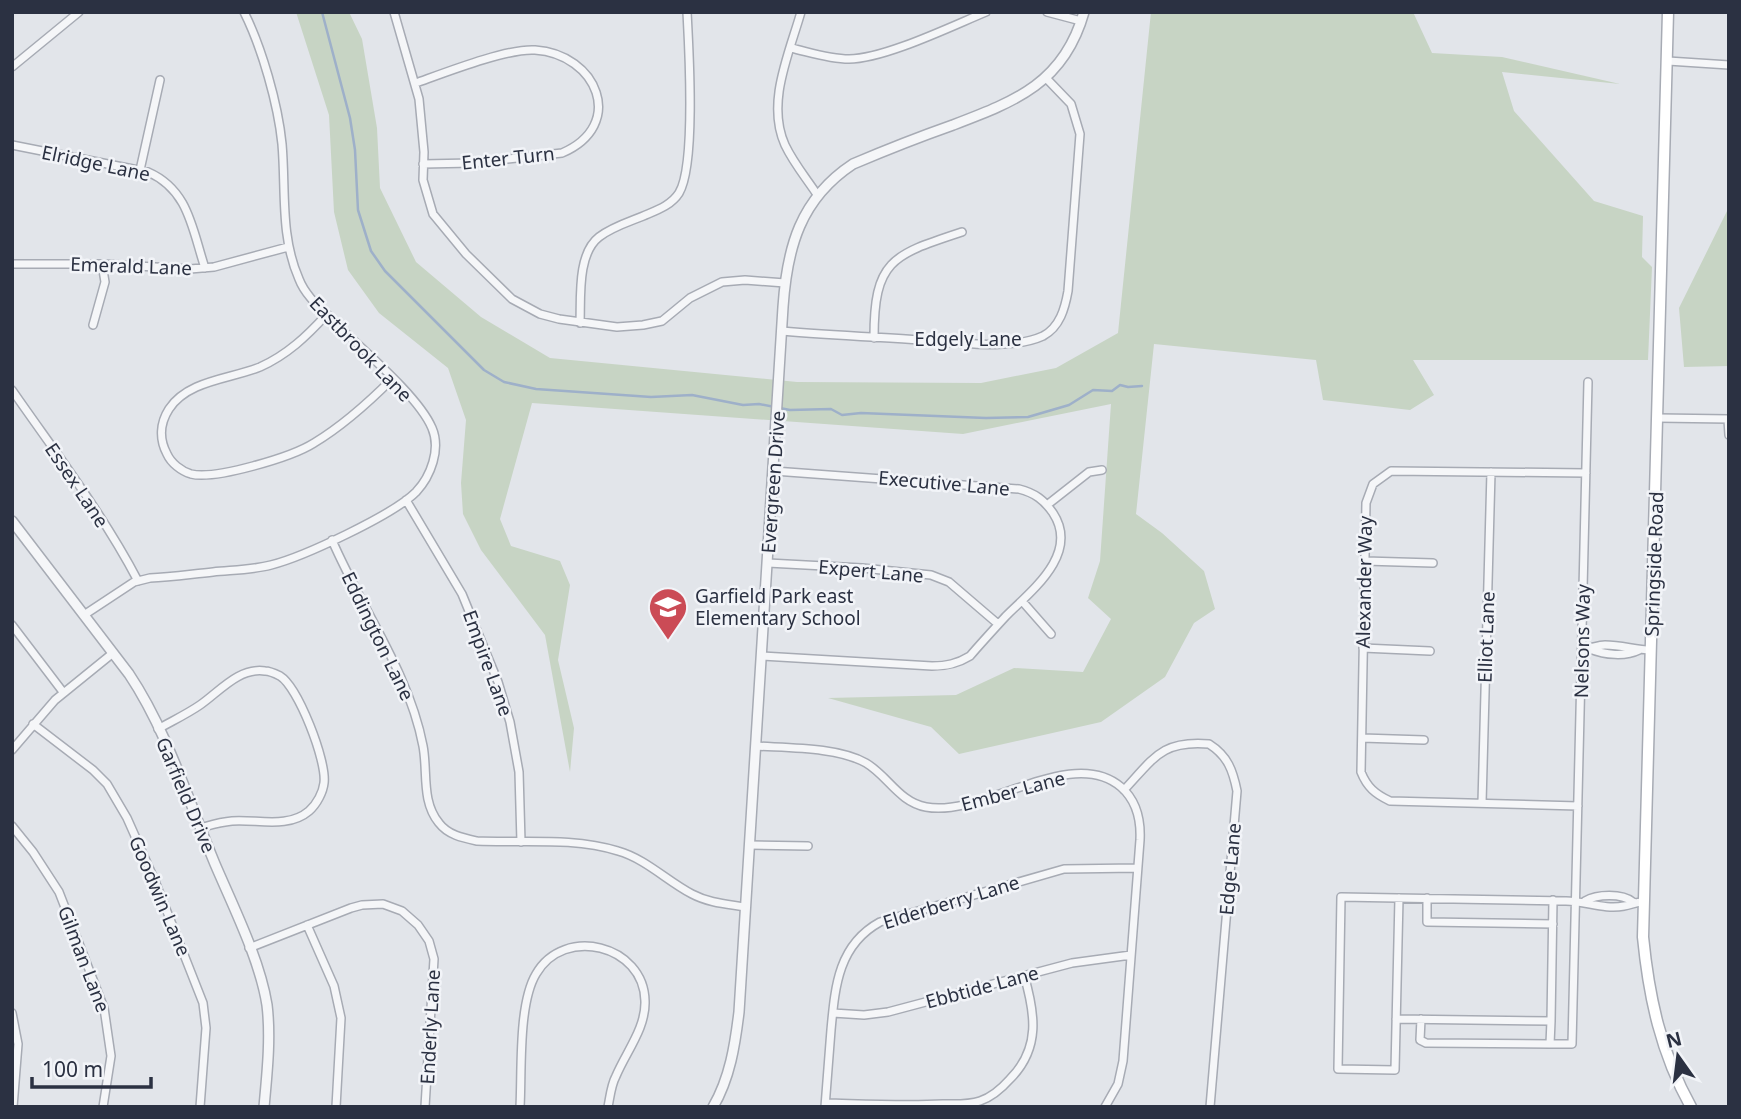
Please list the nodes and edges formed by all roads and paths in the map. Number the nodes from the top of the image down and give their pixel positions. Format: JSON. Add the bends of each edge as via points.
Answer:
{"nodes":[{"id":1,"x":79,"y":12,"type":"edge"},
{"id":2,"x":244,"y":12,"type":"edge"},
{"id":3,"x":394,"y":12,"type":"edge"},
{"id":4,"x":687,"y":12,"type":"edge"},
{"id":5,"x":801,"y":12,"type":"edge"},
{"id":6,"x":986,"y":12,"type":"edge"},
{"id":7,"x":1047,"y":12,"type":"edge"},
{"id":8,"x":1668,"y":12,"type":"edge"},
{"id":9,"x":1083,"y":17,"type":"edge"},
{"id":10,"x":790,"y":48,"type":"junction"},
{"id":11,"x":1668,"y":61,"type":"junction"},
{"id":12,"x":1729,"y":65,"type":"edge"},
{"id":13,"x":12,"y":67,"type":"edge"},
{"id":14,"x":1046,"y":78,"type":"junction"},
{"id":15,"x":160,"y":80,"type":"dead end"},
{"id":16,"x":416,"y":83,"type":"junction"},
{"id":17,"x":12,"y":145,"type":"edge"},
{"id":18,"x":424,"y":164,"type":"junction"},
{"id":19,"x":140,"y":170,"type":"junction"},
{"id":20,"x":818,"y":196,"type":"junction"},
{"id":21,"x":962,"y":232,"type":"dead end"},
{"id":22,"x":288,"y":247,"type":"junction"},
{"id":23,"x":12,"y":264,"type":"edge"},
{"id":24,"x":102,"y":264,"type":"junction"},
{"id":25,"x":205,"y":268,"type":"junction"},
{"id":26,"x":785,"y":283,"type":"junction"},
{"id":27,"x":327,"y":314,"type":"junction"},
{"id":28,"x":580,"y":323,"type":"junction"},
{"id":29,"x":93,"y":325,"type":"dead end"},
{"id":30,"x":782,"y":331,"type":"junction"},
{"id":31,"x":874,"y":338,"type":"junction"},
{"id":32,"x":392,"y":379,"type":"junction"},
{"id":33,"x":1588,"y":382,"type":"dead end"},
{"id":34,"x":12,"y":390,"type":"edge"},
{"id":35,"x":1658,"y":418,"type":"junction"},
{"id":36,"x":1728,"y":419,"type":"edge"},
{"id":37,"x":1729,"y":435,"type":"edge"},
{"id":38,"x":1102,"y":470,"type":"dead end"},
{"id":39,"x":774,"y":471,"type":"junction"},
{"id":40,"x":1491,"y":472,"type":"junction"},
{"id":41,"x":1586,"y":473,"type":"junction"},
{"id":42,"x":406,"y":500,"type":"junction"},
{"id":43,"x":1047,"y":505,"type":"junction"},
{"id":44,"x":12,"y":521,"type":"edge"},
{"id":45,"x":332,"y":540,"type":"junction"},
{"id":46,"x":1365,"y":561,"type":"junction"},
{"id":47,"x":1433,"y":562,"type":"dead end"},
{"id":48,"x":768,"y":563,"type":"junction"},
{"id":49,"x":138,"y":581,"type":"junction"},
{"id":50,"x":1022,"y":601,"type":"junction"},
{"id":51,"x":84,"y":615,"type":"junction"},
{"id":52,"x":998,"y":624,"type":"junction"},
{"id":53,"x":12,"y":625,"type":"edge"},
{"id":54,"x":1051,"y":634,"type":"dead end"},
{"id":55,"x":1363,"y":649,"type":"junction"},
{"id":56,"x":1586,"y":649,"type":"junction"},
{"id":57,"x":1651,"y":650,"type":"junction"},
{"id":58,"x":1430,"y":651,"type":"dead end"},
{"id":59,"x":113,"y":653,"type":"junction"},
{"id":60,"x":762,"y":656,"type":"junction"},
{"id":61,"x":63,"y":692,"type":"junction"},
{"id":62,"x":33,"y":724,"type":"junction"},
{"id":63,"x":158,"y":729,"type":"junction"},
{"id":64,"x":1362,"y":738,"type":"junction"},
{"id":65,"x":1424,"y":740,"type":"dead end"},
{"id":66,"x":756,"y":746,"type":"junction"},
{"id":67,"x":12,"y":750,"type":"edge"},
{"id":68,"x":1125,"y":790,"type":"junction"},
{"id":69,"x":1482,"y":803,"type":"junction"},
{"id":70,"x":1578,"y":806,"type":"junction"},
{"id":71,"x":12,"y":827,"type":"edge"},
{"id":72,"x":201,"y":828,"type":"junction"},
{"id":73,"x":521,"y":842,"type":"junction"},
{"id":74,"x":749,"y":845,"type":"junction"},
{"id":75,"x":808,"y":846,"type":"dead end"},
{"id":76,"x":1138,"y":868,"type":"junction"},
{"id":77,"x":1399,"y":898,"type":"junction"},
{"id":78,"x":1427,"y":898,"type":"junction"},
{"id":79,"x":1553,"y":901,"type":"junction"},
{"id":80,"x":1575,"y":901,"type":"junction"},
{"id":81,"x":1644,"y":902,"type":"junction"},
{"id":82,"x":745,"y":906,"type":"junction"},
{"id":83,"x":1553,"y":924,"type":"junction"},
{"id":84,"x":307,"y":925,"type":"junction"},
{"id":85,"x":249,"y":948,"type":"junction"},
{"id":86,"x":1131,"y":955,"type":"junction"},
{"id":87,"x":1024,"y":975,"type":"junction"},
{"id":88,"x":12,"y":1013,"type":"edge"},
{"id":89,"x":833,"y":1013,"type":"junction"},
{"id":90,"x":1396,"y":1018,"type":"junction"},
{"id":91,"x":1421,"y":1019,"type":"junction"},
{"id":92,"x":1550,"y":1021,"type":"junction"},
{"id":93,"x":1550,"y":1044,"type":"junction"},
{"id":94,"x":825,"y":1105,"type":"edge"},
{"id":95,"x":13,"y":1107,"type":"edge"},
{"id":96,"x":103,"y":1107,"type":"edge"},
{"id":97,"x":200,"y":1107,"type":"edge"},
{"id":98,"x":264,"y":1107,"type":"edge"},
{"id":99,"x":336,"y":1107,"type":"edge"},
{"id":100,"x":425,"y":1107,"type":"edge"},
{"id":101,"x":520,"y":1107,"type":"edge"},
{"id":102,"x":608,"y":1107,"type":"edge"},
{"id":103,"x":713,"y":1107,"type":"edge"},
{"id":104,"x":1105,"y":1107,"type":"edge"},
{"id":105,"x":1210,"y":1107,"type":"edge"},
{"id":106,"x":1690,"y":1107,"type":"edge"}],
"edges":[{"from":1,"to":13,"type":"street"},
{"from":2,"to":22,"type":"street","name":"Eastbrook Lane","via":[[278,116]]},
{"from":3,"to":16,"type":"street"},
{"from":4,"to":28,"type":"street","via":[[689,136],[684,182],[666,206],[605,233],[590,247],[582,276]]},
{"from":5,"to":10,"type":"street"},
{"from":6,"to":10,"type":"street","via":[[864,58],[845,59]]},
{"from":7,"to":9,"type":"street"},
{"from":8,"to":11,"type":"main road","name":"Springside Road"},
{"from":9,"to":14,"type":"street","name":"Evergreen Drive","via":[[1071,46]]},
{"from":10,"to":20,"type":"street","via":[[779,93],[781,136]]},
{"from":11,"to":12,"type":"street"},
{"from":11,"to":35,"type":"main road","name":"Springside Road"},
{"from":14,"to":20,"type":"street","name":"Evergreen Drive","via":[[1007,104],[853,164]]},
{"from":14,"to":31,"type":"street","name":"Edgely Lane","via":[[1070,104],[1080,134],[1070,280],[1058,323],[1043,336],[1010,342]]},
{"from":15,"to":19,"type":"street"},
{"from":16,"to":18,"type":"street"},
{"from":16,"to":18,"type":"street","name":"Enter Turn","via":[[533,49],[579,65],[593,82],[599,102],[590,132],[562,153]]},
{"from":17,"to":19,"type":"street","name":"Elridge Lane"},
{"from":18,"to":28,"type":"street","via":[[425,191],[433,214],[484,273],[523,306]]},
{"from":19,"to":25,"type":"street","name":"Elridge Lane","via":[[167,181],[182,198]]},
{"from":20,"to":26,"type":"street","name":"Evergreen Drive","via":[[797,231]]},
{"from":21,"to":31,"type":"street","via":[[915,249],[889,265],[874,306]]},
{"from":22,"to":25,"type":"street","name":"Emerald Lane"},
{"from":22,"to":27,"type":"street","name":"Eastbrook Lane","via":[[303,289]]},
{"from":23,"to":24,"type":"street","name":"Emerald Lane"},
{"from":24,"to":25,"type":"street","name":"Emerald Lane"},
{"from":24,"to":29,"type":"street","via":[[105,282]]},
{"from":26,"to":28,"type":"street","via":[[722,282],[690,298],[662,321],[643,326]]},
{"from":26,"to":30,"type":"street","name":"Evergreen Drive"},
{"from":27,"to":32,"type":"street","name":"Eastbrook Lane"},
{"from":27,"to":32,"type":"street","via":[[302,341],[270,362],[200,386],[176,400],[161,433],[165,451],[175,465],[191,474],[211,475],[310,446],[349,420]]},
{"from":30,"to":31,"type":"street","name":"Edgely Lane"},
{"from":30,"to":39,"type":"street","name":"Evergreen Drive"},
{"from":32,"to":42,"type":"street","name":"Eastbrook Lane","via":[[432,428],[435,441],[428,475]]},
{"from":33,"to":41,"type":"street","name":"Nelsons Way"},
{"from":34,"to":49,"type":"street","name":"Essex Lane"},
{"from":35,"to":36,"type":"street"},
{"from":35,"to":57,"type":"main road","name":"Springside Road"},
{"from":36,"to":37,"type":"street"},
{"from":38,"to":43,"type":"street","via":[[1089,472]]},
{"from":39,"to":43,"type":"street","name":"Executive Lane","via":[[1009,488],[1029,492]]},
{"from":39,"to":48,"type":"street","name":"Evergreen Drive"},
{"from":40,"to":41,"type":"street","name":"Alexander Way"},
{"from":40,"to":46,"type":"street","name":"Alexander Way","via":[[1391,471],[1373,484],[1366,503]]},
{"from":40,"to":69,"type":"street","name":"Elliot Lane"},
{"from":41,"to":56,"type":"street","name":"Nelsons Way"},
{"from":42,"to":45,"type":"street","name":"Eastbrook Lane"},
{"from":42,"to":73,"type":"street","name":"Empire Lane","via":[[463,594],[498,682],[519,772]]},
{"from":43,"to":50,"type":"street","via":[[1058,520],[1059,549],[1046,576]]},
{"from":44,"to":51,"type":"street","name":"Garfield Drive"},
{"from":45,"to":49,"type":"street","name":"Eastbrook Lane","via":[[268,566]]},
{"from":45,"to":73,"type":"street","name":"Eddington Lane","via":[[411,701],[424,748],[426,795],[438,823],[461,838]]},
{"from":46,"to":47,"type":"street"},
{"from":46,"to":55,"type":"street","name":"Alexander Way"},
{"from":48,"to":52,"type":"street","name":"Expert Lane","via":[[931,575],[949,582]]},
{"from":48,"to":60,"type":"street","name":"Evergreen Drive"},
{"from":49,"to":51,"type":"street","name":"Eastbrook Lane"},
{"from":50,"to":52,"type":"street"},
{"from":50,"to":54,"type":"street"},
{"from":51,"to":59,"type":"street","name":"Garfield Drive"},
{"from":52,"to":60,"type":"street","via":[[970,656],[953,664]]},
{"from":53,"to":61,"type":"street"},
{"from":55,"to":58,"type":"street"},
{"from":55,"to":64,"type":"street","name":"Alexander Way"},
{"from":56,"to":57,"type":"street","via":[[1610,645]]},
{"from":56,"to":70,"type":"street","name":"Nelsons Way"},
{"from":57,"to":81,"type":"main road","name":"Springside Road"},
{"from":59,"to":61,"type":"street"},
{"from":59,"to":63,"type":"street","name":"Garfield Drive","via":[[138,687]]},
{"from":60,"to":66,"type":"street","name":"Evergreen Drive"},
{"from":61,"to":62,"type":"street"},
{"from":62,"to":67,"type":"street"},
{"from":62,"to":97,"type":"street","name":"Goodwin Lane","via":[[107,784],[155,881],[203,1003],[206,1028]]},
{"from":63,"to":72,"type":"street","name":"Garfield Drive"},
{"from":63,"to":72,"type":"street","via":[[249,671],[280,676],[303,712],[324,773],[320,795],[309,811],[293,820],[220,822]]},
{"from":64,"to":65,"type":"street"},
{"from":64,"to":69,"type":"street","name":"Alexander Way","via":[[1361,772],[1377,795],[1390,801]]},
{"from":66,"to":68,"type":"street","name":"Ember Lane","via":[[855,758],[904,798],[927,807],[951,807],[1060,776],[1095,773]]},
{"from":66,"to":74,"type":"street","name":"Evergreen Drive"},
{"from":68,"to":76,"type":"street","via":[[1139,818]]},
{"from":68,"to":105,"type":"street","name":"Edge Lane","via":[[1164,750],[1185,744],[1209,744],[1233,772],[1237,792]]},
{"from":69,"to":70,"type":"street"},
{"from":70,"to":80,"type":"street","name":"Nelsons Way"},
{"from":71,"to":96,"type":"street","name":"Gilman Lane","via":[[59,892],[104,1008],[111,1056]]},
{"from":72,"to":85,"type":"street","name":"Garfield Drive"},
{"from":73,"to":82,"type":"street","name":"Eddington Lane","via":[[593,845],[618,851],[693,895]]},
{"from":74,"to":75,"type":"street"},
{"from":74,"to":82,"type":"street","name":"Evergreen Drive"},
{"from":76,"to":86,"type":"street"},
{"from":76,"to":89,"type":"street","name":"Elderberry Lane","via":[[1063,869],[880,922],[864,933],[845,957]]},
{"from":77,"to":78,"type":"street"},
{"from":77,"to":90,"type":"street"},
{"from":77,"to":90,"type":"street","via":[[1341,897],[1338,1069],[1395,1070]]},
{"from":78,"to":79,"type":"street"},
{"from":78,"to":83,"type":"street","via":[[1427,922]]},
{"from":79,"to":80,"type":"street"},
{"from":79,"to":83,"type":"street"},
{"from":80,"to":81,"type":"street","via":[[1593,896]]},
{"from":80,"to":93,"type":"street","name":"Nelsons Way","via":[[1572,1044]]},
{"from":81,"to":106,"type":"main road","name":"Springside Road","via":[[1643,937],[1653,1008],[1662,1044]]},
{"from":82,"to":103,"type":"street","name":"Evergreen Drive","via":[[735,1044]]},
{"from":83,"to":92,"type":"street"},
{"from":84,"to":85,"type":"street","name":"Enderly Lane"},
{"from":84,"to":99,"type":"street","via":[[334,986],[341,1018]]},
{"from":84,"to":100,"type":"street","name":"Enderly Lane","via":[[362,905],[383,904],[402,911],[424,933],[434,959]]},
{"from":85,"to":98,"type":"street","name":"Garfield Drive","via":[[267,1006]]},
{"from":86,"to":87,"type":"street","name":"Ebbtide Lane","via":[[1094,958]]},
{"from":86,"to":104,"type":"street","via":[[1121,1073]]},
{"from":87,"to":89,"type":"street","name":"Ebbtide Lane","via":[[901,1009],[864,1015]]},
{"from":87,"to":94,"type":"street","via":[[1034,1014],[1031,1045],[1015,1075],[989,1097],[957,1104]]},
{"from":88,"to":95,"type":"street","via":[[18,1044]]},
{"from":89,"to":94,"type":"street","name":"Elderberry Lane"},
{"from":90,"to":91,"type":"street"},
{"from":91,"to":92,"type":"street"},
{"from":91,"to":93,"type":"street","via":[[1420,1040],[1426,1043]]},
{"from":92,"to":93,"type":"street"},
{"from":101,"to":102,"type":"street","via":[[523,1037],[532,982],[548,959],[584,945],[603,947],[628,964],[645,998],[642,1023],[614,1078]]}]}
